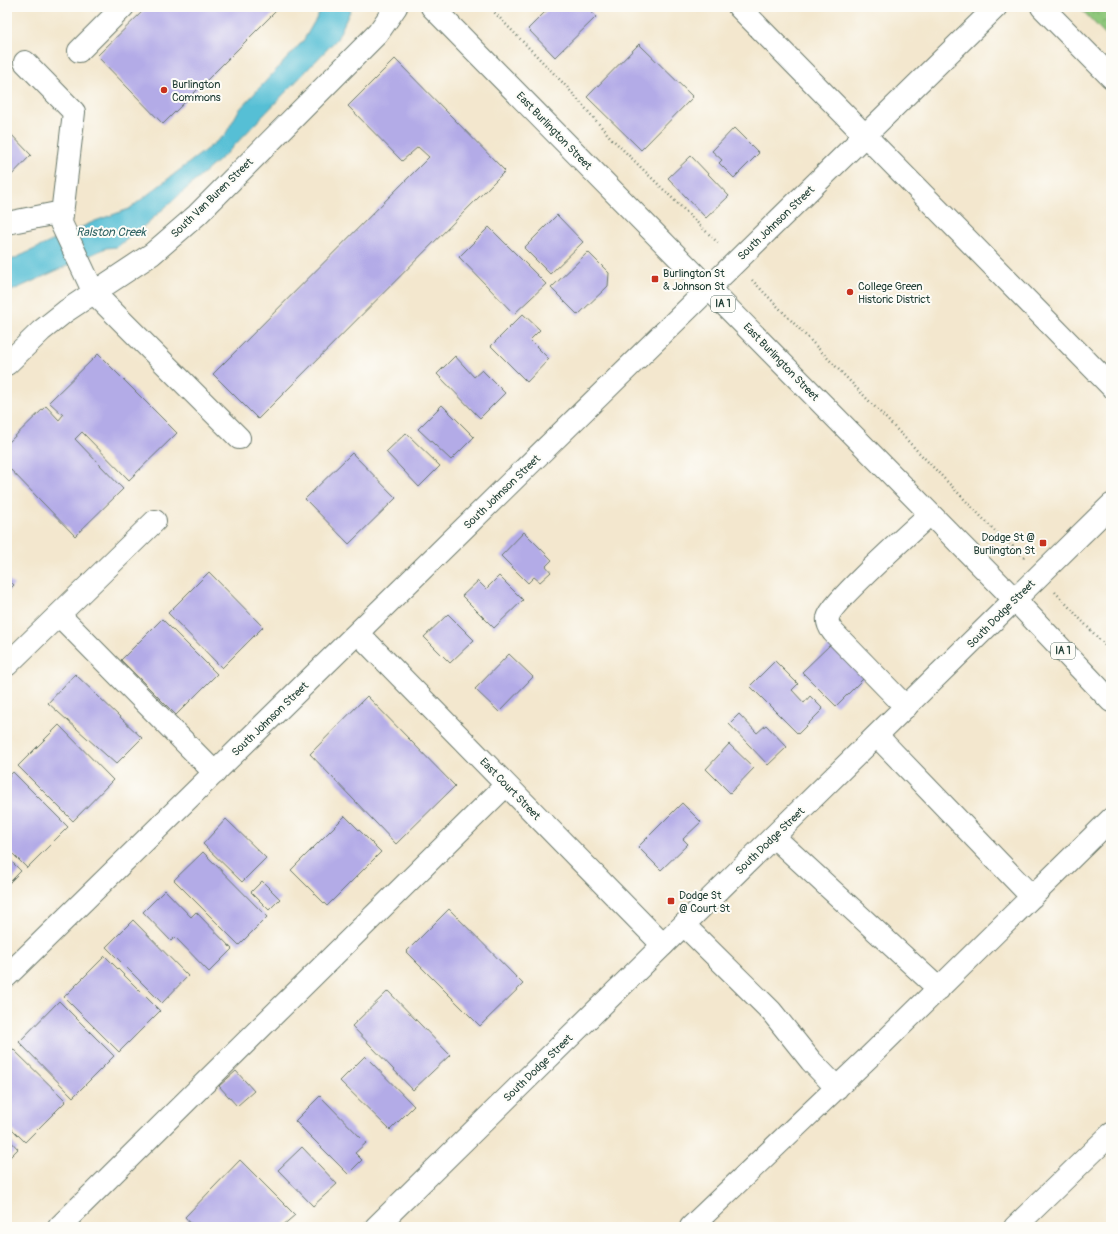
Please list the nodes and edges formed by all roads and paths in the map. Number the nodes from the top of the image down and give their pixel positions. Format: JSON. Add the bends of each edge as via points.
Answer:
{"nodes":[{"id":1,"x":123,"y":7,"type":"edge"},
{"id":2,"x":396,"y":7,"type":"edge"},
{"id":3,"x":432,"y":7,"type":"edge"},
{"id":4,"x":489,"y":7,"type":"edge"},
{"id":5,"x":739,"y":7,"type":"edge"},
{"id":6,"x":996,"y":7,"type":"edge"},
{"id":7,"x":1042,"y":7,"type":"edge"},
{"id":8,"x":79,"y":51,"type":"dead end"},
{"id":9,"x":25,"y":62,"type":"dead end"},
{"id":10,"x":1111,"y":77,"type":"edge"},
{"id":11,"x":865,"y":136,"type":"junction"},
{"id":12,"x":62,"y":212,"type":"junction"},
{"id":13,"x":7,"y":223,"type":"edge"},
{"id":14,"x":737,"y":261,"type":"junction"},
{"id":15,"x":709,"y":289,"type":"junction"},
{"id":16,"x":94,"y":293,"type":"junction"},
{"id":17,"x":7,"y":364,"type":"edge"},
{"id":18,"x":1111,"y":386,"type":"edge"},
{"id":19,"x":239,"y":438,"type":"dead end"},
{"id":20,"x":1111,"y":505,"type":"edge"},
{"id":21,"x":930,"y":514,"type":"junction"},
{"id":22,"x":155,"y":521,"type":"dead end"},
{"id":23,"x":1040,"y":576,"type":"junction"},
{"id":24,"x":1015,"y":600,"type":"junction"},
{"id":25,"x":59,"y":615,"type":"junction"},
{"id":26,"x":358,"y":633,"type":"junction"},
{"id":27,"x":1111,"y":652,"type":"edge"},
{"id":28,"x":7,"y":666,"type":"edge"},
{"id":29,"x":1111,"y":701,"type":"edge"},
{"id":30,"x":906,"y":707,"type":"junction"},
{"id":31,"x":877,"y":736,"type":"junction"},
{"id":32,"x":215,"y":773,"type":"junction"},
{"id":33,"x":506,"y":785,"type":"junction"},
{"id":34,"x":1111,"y":819,"type":"edge"},
{"id":35,"x":774,"y":837,"type":"junction"},
{"id":36,"x":1032,"y":897,"type":"junction"},
{"id":37,"x":684,"y":925,"type":"junction"},
{"id":38,"x":663,"y":945,"type":"junction"},
{"id":39,"x":7,"y":976,"type":"edge"},
{"id":40,"x":939,"y":989,"type":"junction"},
{"id":41,"x":836,"y":1088,"type":"junction"},
{"id":42,"x":1111,"y":1134,"type":"edge"},
{"id":43,"x":59,"y":1227,"type":"edge"},
{"id":44,"x":376,"y":1227,"type":"edge"},
{"id":45,"x":691,"y":1227,"type":"edge"},
{"id":46,"x":1015,"y":1227,"type":"edge"}],
"edges":[{"from":1,"to":8,"type":"street"},
{"from":2,"to":16,"type":"street","name":"South Van Buren Street","via":[[378,33],[198,215],[152,254]]},
{"from":3,"to":15,"type":"street","name":"East Burlington Street","number":"IA 1"},
{"from":4,"to":14,"type":"path","via":[[567,87],[612,138]]},
{"from":5,"to":11,"type":"street"},
{"from":6,"to":11,"type":"street","name":"South Johnson Street"},
{"from":7,"to":10,"type":"street"},
{"from":9,"to":12,"type":"street","via":[[74,112]]},
{"from":11,"to":14,"type":"street","name":"South Johnson Street"},
{"from":11,"to":18,"type":"street"},
{"from":12,"to":13,"type":"street"},
{"from":12,"to":16,"type":"street","via":[[61,223]]},
{"from":14,"to":15,"type":"street","name":"South Johnson Street"},
{"from":14,"to":23,"type":"path","via":[[757,287]]},
{"from":15,"to":21,"type":"street","name":"East Burlington Street","number":"IA 1"},
{"from":15,"to":26,"type":"street","name":"South Johnson Street"},
{"from":16,"to":17,"type":"street","name":"South Van Buren Street","via":[[41,331]]},
{"from":16,"to":19,"type":"street"},
{"from":20,"to":23,"type":"street","name":"South Dodge Street"},
{"from":21,"to":24,"type":"street","name":"East Burlington Street","number":"IA 1"},
{"from":21,"to":30,"type":"street","via":[[840,600],[828,618],[828,625],[833,632]]},
{"from":22,"to":25,"type":"street"},
{"from":23,"to":24,"type":"street","name":"South Dodge Street"},
{"from":23,"to":27,"type":"path"},
{"from":24,"to":29,"type":"street","name":"East Burlington Street","number":"IA 1"},
{"from":24,"to":30,"type":"street","name":"South Dodge Street"},
{"from":25,"to":28,"type":"street"},
{"from":25,"to":32,"type":"street"},
{"from":26,"to":32,"type":"street","name":"South Johnson Street"},
{"from":26,"to":33,"type":"street","name":"East Court Street"},
{"from":30,"to":31,"type":"street","name":"South Dodge Street"},
{"from":31,"to":35,"type":"street","name":"South Dodge Street"},
{"from":31,"to":36,"type":"street"},
{"from":32,"to":39,"type":"street","name":"South Johnson Street"},
{"from":33,"to":38,"type":"street","name":"East Court Street"},
{"from":33,"to":43,"type":"street"},
{"from":34,"to":36,"type":"street"},
{"from":35,"to":37,"type":"street","name":"South Dodge Street"},
{"from":35,"to":40,"type":"street"},
{"from":36,"to":40,"type":"street"},
{"from":37,"to":38,"type":"street","name":"South Dodge Street"},
{"from":37,"to":41,"type":"street","via":[[771,1011]]},
{"from":38,"to":44,"type":"street","name":"South Dodge Street"},
{"from":40,"to":41,"type":"street"},
{"from":41,"to":45,"type":"street"},
{"from":42,"to":46,"type":"street"}]}
